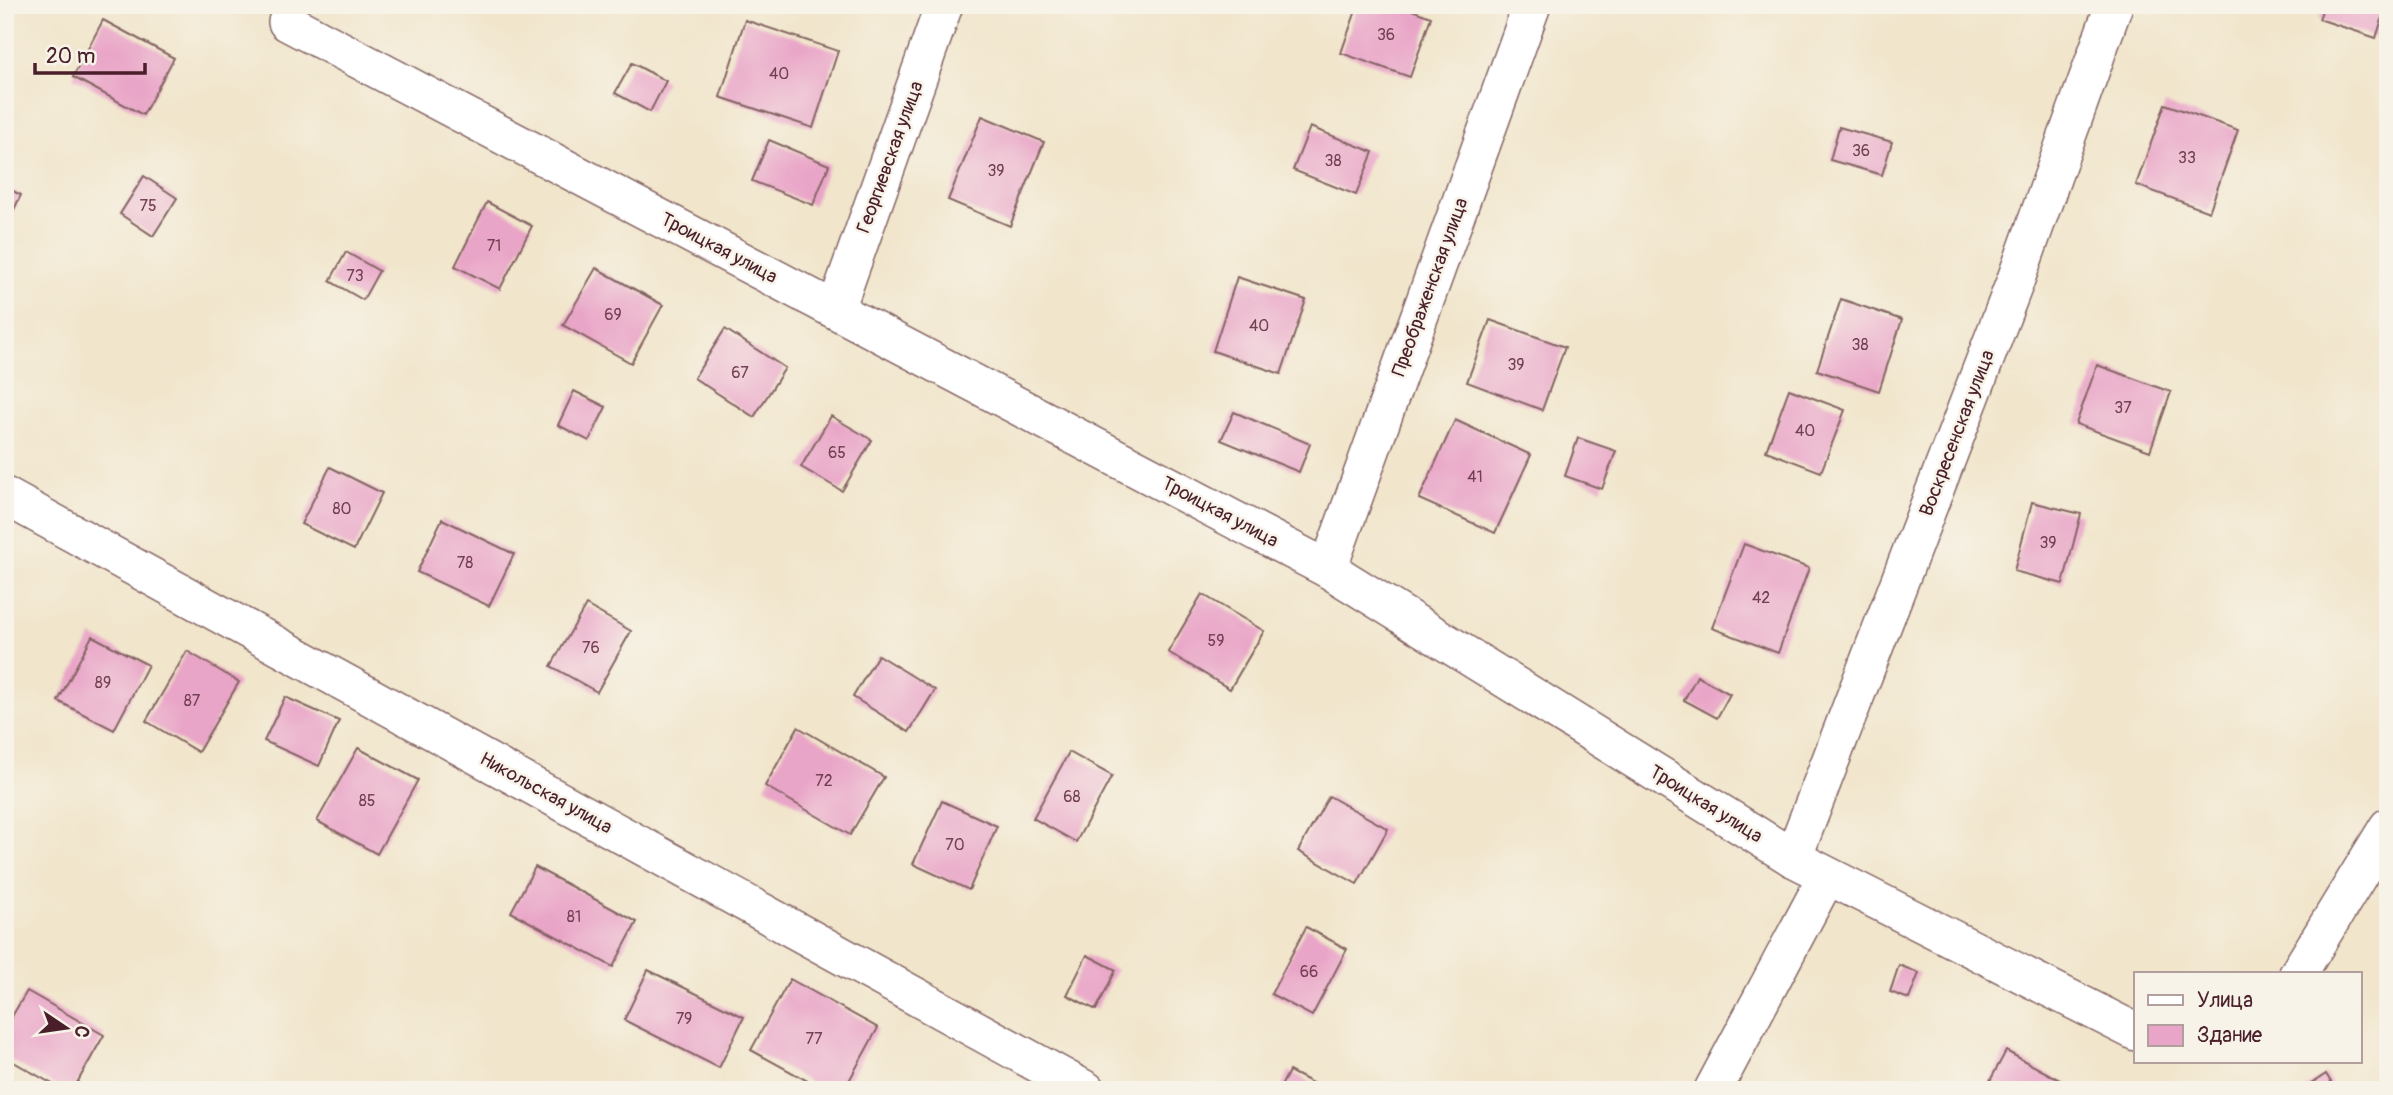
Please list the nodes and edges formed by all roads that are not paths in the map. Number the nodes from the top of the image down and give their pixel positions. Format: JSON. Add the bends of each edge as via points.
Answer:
{"nodes":[{"id":1,"x":944,"y":5,"type":"edge"},
{"id":2,"x":1532,"y":5,"type":"edge"},
{"id":3,"x":2114,"y":5,"type":"edge"},
{"id":4,"x":287,"y":22,"type":"dead end"},
{"id":5,"x":836,"y":309,"type":"junction"},
{"id":6,"x":5,"y":496,"type":"edge"},
{"id":7,"x":1328,"y":569,"type":"junction"},
{"id":8,"x":2388,"y":827,"type":"edge"},
{"id":9,"x":1793,"y":858,"type":"junction"},
{"id":10,"x":1827,"y":876,"type":"junction"},
{"id":11,"x":2299,"y":972,"type":"edge"},
{"id":12,"x":2134,"y":1031,"type":"edge"},
{"id":13,"x":1086,"y":1090,"type":"edge"},
{"id":14,"x":1713,"y":1090,"type":"edge"}],
"edges":[{"from":1,"to":5,"type":"street","name":"Георгиевская улица"},
{"from":2,"to":7,"type":"street","name":"Преображенская улица"},
{"from":3,"to":9,"type":"street","name":"Воскресенская улица","via":[[2015,282]]},
{"from":4,"to":5,"type":"street","name":"Троицкая улица"},
{"from":5,"to":7,"type":"street","name":"Троицкая улица"},
{"from":6,"to":13,"type":"street","name":"Никольская улица"},
{"from":7,"to":9,"type":"street","name":"Троицкая улица"},
{"from":8,"to":11,"type":"street"},
{"from":9,"to":10,"type":"street","name":"Троицкая улица"},
{"from":10,"to":12,"type":"street","name":"Троицкая улица"},
{"from":10,"to":14,"type":"street"}]}
